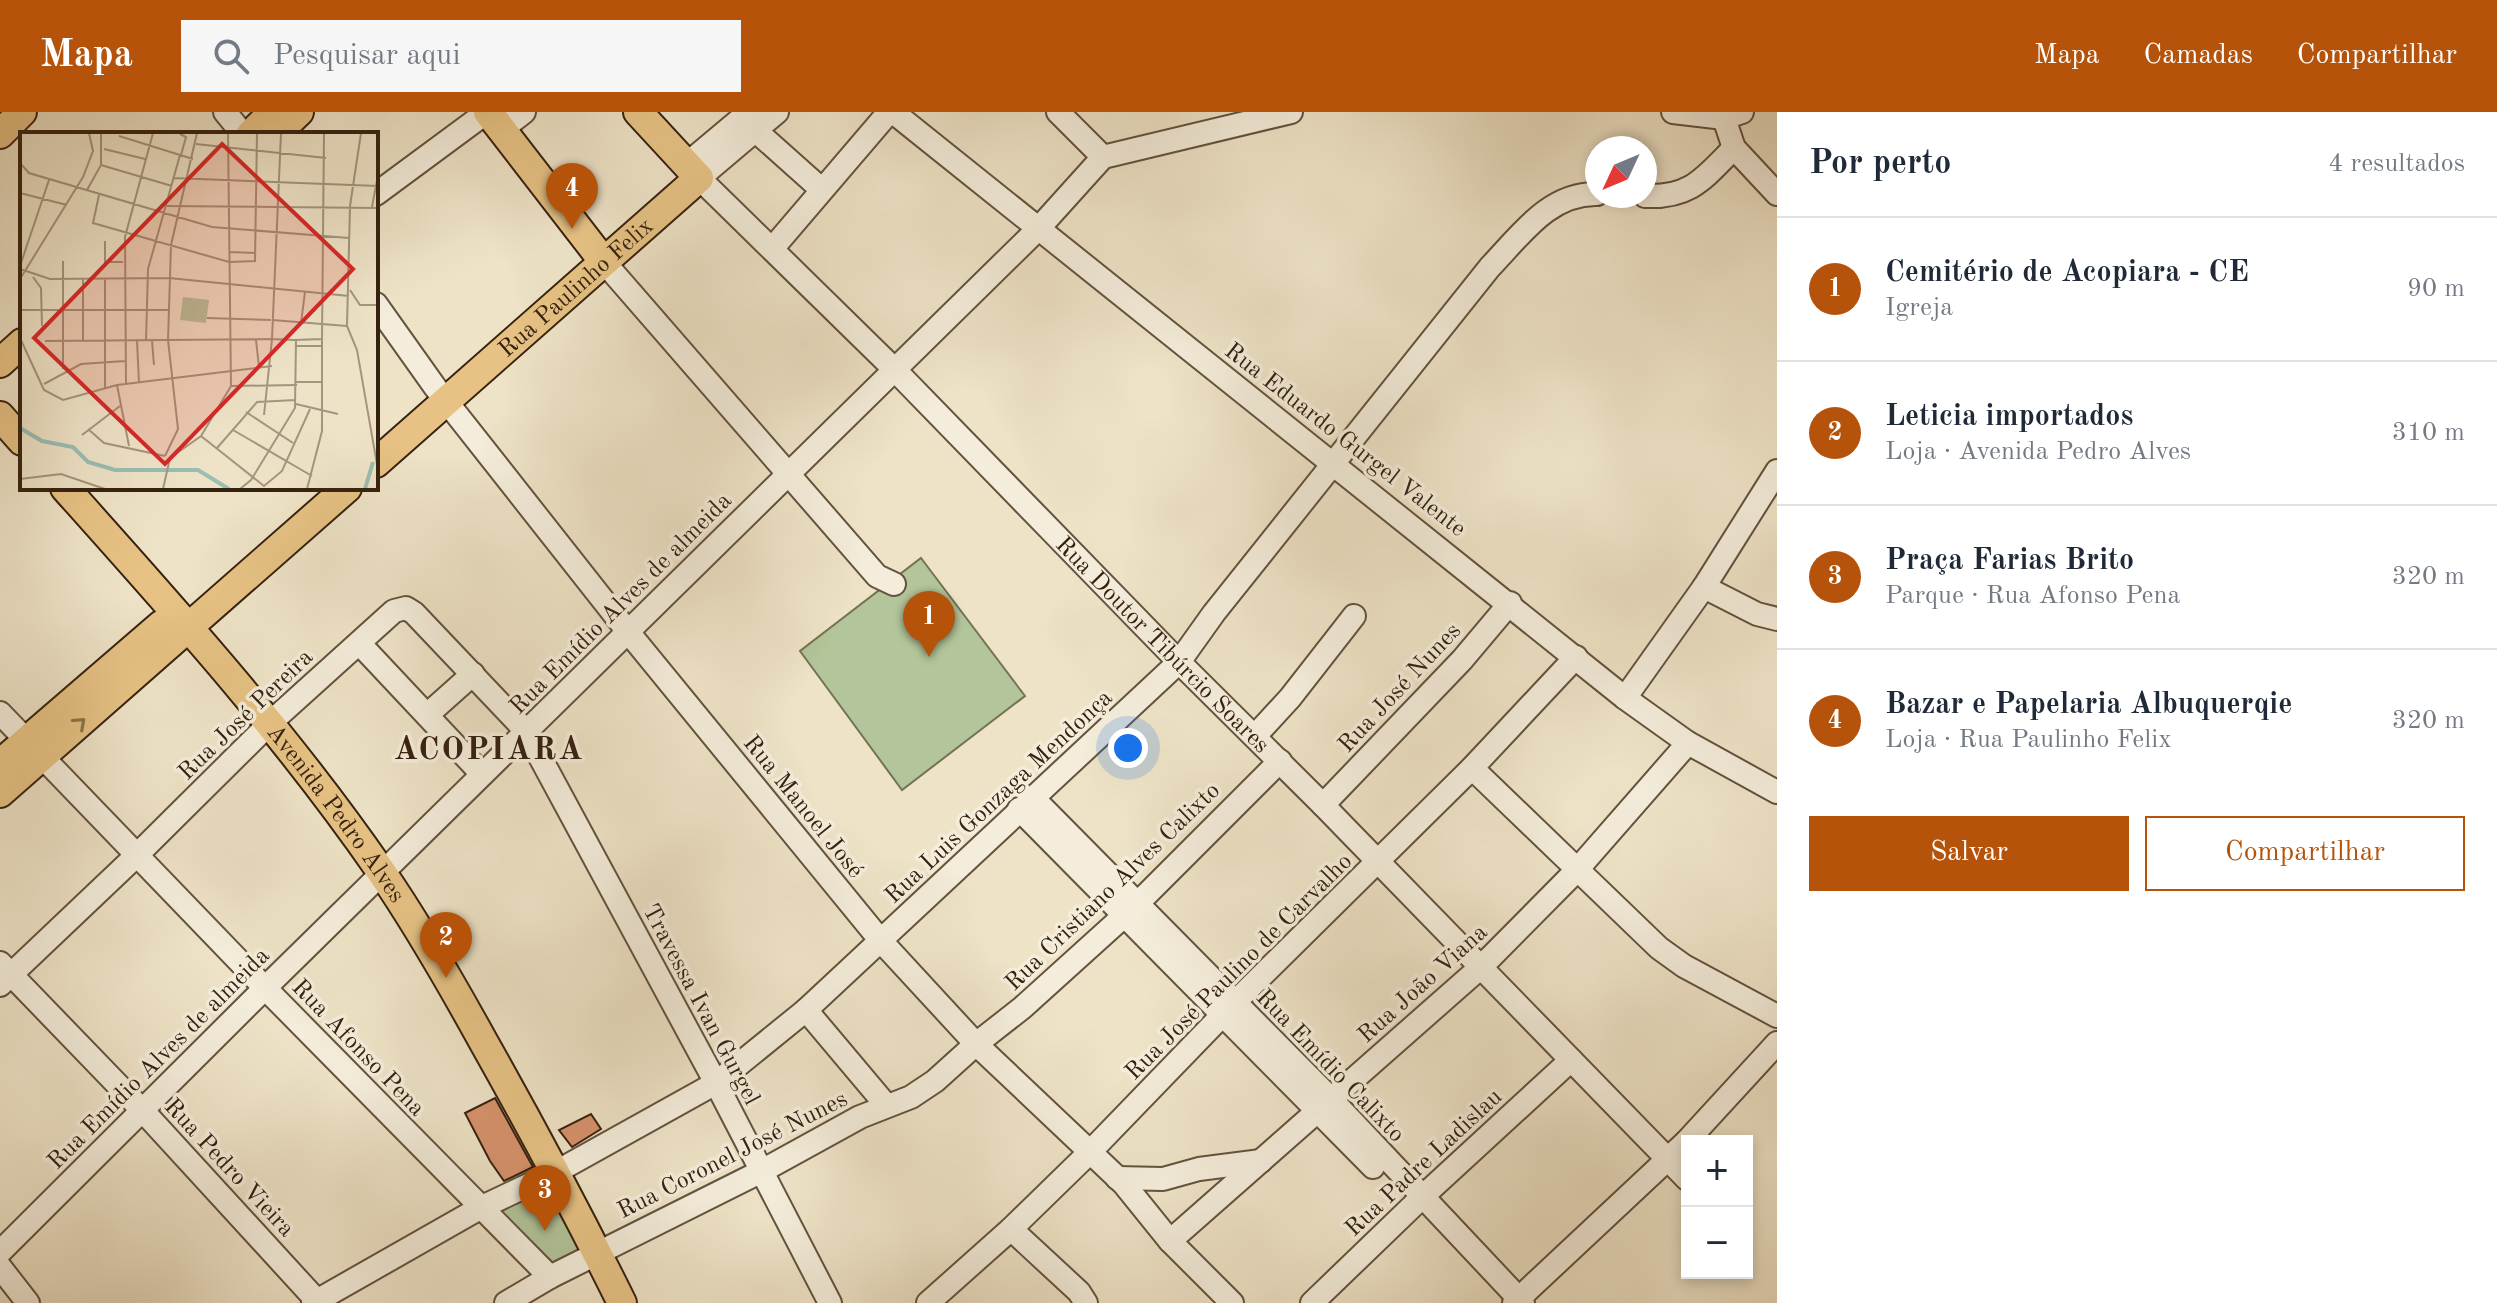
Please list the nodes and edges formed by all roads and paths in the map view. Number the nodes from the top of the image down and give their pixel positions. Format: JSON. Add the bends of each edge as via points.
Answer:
{"nodes":[{"id":1,"x":22,"y":112,"type":"edge"},
{"id":2,"x":225,"y":112,"type":"edge"},
{"id":3,"x":524,"y":112,"type":"edge"},
{"id":4,"x":638,"y":112,"type":"edge"},
{"id":5,"x":777,"y":112,"type":"edge"},
{"id":6,"x":891,"y":112,"type":"edge"},
{"id":7,"x":1058,"y":112,"type":"edge"},
{"id":8,"x":1291,"y":112,"type":"edge"},
{"id":9,"x":1673,"y":112,"type":"edge"},
{"id":10,"x":1733,"y":115,"type":"edge"},
{"id":11,"x":492,"y":118,"type":"edge"},
{"id":12,"x":750,"y":119,"type":"edge"},
{"id":13,"x":281,"y":122,"type":"edge"},
{"id":14,"x":241,"y":132,"type":"edge"},
{"id":15,"x":256,"y":132,"type":"edge"},
{"id":16,"x":0,"y":134,"type":"edge"},
{"id":17,"x":1734,"y":148,"type":"junction"},
{"id":18,"x":1103,"y":157,"type":"junction"},
{"id":19,"x":693,"y":171,"type":"junction"},
{"id":20,"x":821,"y":189,"type":"junction"},
{"id":21,"x":378,"y":193,"type":"edge"},
{"id":22,"x":1777,"y":194,"type":"edge"},
{"id":23,"x":1585,"y":195,"type":"edge"},
{"id":24,"x":1657,"y":196,"type":"edge"},
{"id":25,"x":1039,"y":228,"type":"junction"},
{"id":26,"x":772,"y":249,"type":"junction"},
{"id":27,"x":598,"y":256,"type":"junction"},
{"id":28,"x":378,"y":307,"type":"edge"},
{"id":29,"x":20,"y":345,"type":"edge"},
{"id":30,"x":0,"y":363,"type":"edge"},
{"id":31,"x":20,"y":367,"type":"edge"},
{"id":32,"x":894,"y":369,"type":"junction"},
{"id":33,"x":0,"y":385,"type":"edge"},
{"id":34,"x":441,"y":394,"type":"junction"},
{"id":35,"x":0,"y":416,"type":"edge"},
{"id":36,"x":378,"y":437,"type":"edge"},
{"id":37,"x":20,"y":439,"type":"edge"},
{"id":38,"x":378,"y":461,"type":"edge"},
{"id":39,"x":1335,"y":464,"type":"junction"},
{"id":40,"x":1777,"y":471,"type":"edge"},
{"id":41,"x":787,"y":473,"type":"junction"},
{"id":42,"x":67,"y":490,"type":"edge"},
{"id":43,"x":317,"y":490,"type":"edge"},
{"id":44,"x":344,"y":490,"type":"edge"},
{"id":45,"x":894,"y":584,"type":"dead end"},
{"id":46,"x":1704,"y":587,"type":"junction"},
{"id":47,"x":1510,"y":603,"type":"junction"},
{"id":48,"x":1354,"y":616,"type":"dead end"},
{"id":49,"x":182,"y":619,"type":"junction"},
{"id":50,"x":1777,"y":619,"type":"edge"},
{"id":51,"x":629,"y":633,"type":"junction"},
{"id":52,"x":359,"y":643,"type":"junction"},
{"id":53,"x":1576,"y":657,"type":"junction"},
{"id":54,"x":1179,"y":662,"type":"junction"},
{"id":55,"x":473,"y":674,"type":"junction"},
{"id":56,"x":1625,"y":698,"type":"junction"},
{"id":57,"x":0,"y":713,"type":"edge"},
{"id":58,"x":427,"y":715,"type":"junction"},
{"id":59,"x":270,"y":723,"type":"junction"},
{"id":60,"x":526,"y":731,"type":"junction"},
{"id":61,"x":1255,"y":736,"type":"junction"},
{"id":62,"x":1688,"y":743,"type":"junction"},
{"id":63,"x":35,"y":748,"type":"junction"},
{"id":64,"x":1280,"y":761,"type":"junction"},
{"id":65,"x":0,"y":764,"type":"edge"},
{"id":66,"x":1472,"y":768,"type":"junction"},
{"id":67,"x":482,"y":774,"type":"junction"},
{"id":68,"x":1777,"y":792,"type":"edge"},
{"id":69,"x":0,"y":793,"type":"edge"},
{"id":70,"x":1026,"y":803,"type":"junction"},
{"id":71,"x":1323,"y":805,"type":"junction"},
{"id":72,"x":138,"y":854,"type":"junction"},
{"id":73,"x":1379,"y":862,"type":"junction"},
{"id":74,"x":1576,"y":871,"type":"junction"},
{"id":75,"x":382,"y":873,"type":"junction"},
{"id":76,"x":1130,"y":910,"type":"junction"},
{"id":77,"x":881,"y":941,"type":"junction"},
{"id":78,"x":1481,"y":967,"type":"junction"},
{"id":79,"x":3,"y":975,"type":"edge"},
{"id":80,"x":265,"y":988,"type":"junction"},
{"id":81,"x":1229,"y":1009,"type":"junction"},
{"id":82,"x":806,"y":1010,"type":"junction"},
{"id":83,"x":1777,"y":1016,"type":"edge"},
{"id":84,"x":1777,"y":1043,"type":"edge"},
{"id":85,"x":976,"y":1044,"type":"junction"},
{"id":86,"x":1571,"y":1060,"type":"junction"},
{"id":87,"x":716,"y":1083,"type":"junction"},
{"id":88,"x":886,"y":1105,"type":"junction"},
{"id":89,"x":1325,"y":1105,"type":"junction"},
{"id":90,"x":143,"y":1111,"type":"junction"},
{"id":91,"x":1693,"y":1135,"type":"edge"},
{"id":92,"x":1681,"y":1147,"type":"edge"},
{"id":93,"x":1089,"y":1153,"type":"junction"},
{"id":94,"x":1669,"y":1160,"type":"junction"},
{"id":95,"x":1261,"y":1161,"type":"junction"},
{"id":96,"x":556,"y":1172,"type":"junction"},
{"id":97,"x":760,"y":1172,"type":"junction"},
{"id":98,"x":1681,"y":1173,"type":"edge"},
{"id":99,"x":1117,"y":1178,"type":"junction"},
{"id":100,"x":1417,"y":1202,"type":"junction"},
{"id":101,"x":480,"y":1208,"type":"junction"},
{"id":102,"x":1011,"y":1229,"type":"junction"},
{"id":103,"x":1170,"y":1241,"type":"junction"},
{"id":104,"x":0,"y":1252,"type":"edge"},
{"id":105,"x":597,"y":1253,"type":"junction"},
{"id":106,"x":0,"y":1267,"type":"edge"},
{"id":107,"x":550,"y":1277,"type":"junction"},
{"id":108,"x":316,"y":1302,"type":"edge"},
{"id":109,"x":1515,"y":1302,"type":"edge"},
{"id":110,"x":28,"y":1303,"type":"edge"},
{"id":111,"x":506,"y":1303,"type":"edge"},
{"id":112,"x":622,"y":1303,"type":"edge"},
{"id":113,"x":830,"y":1303,"type":"edge"},
{"id":114,"x":928,"y":1303,"type":"edge"},
{"id":115,"x":1086,"y":1303,"type":"edge"},
{"id":116,"x":1232,"y":1303,"type":"edge"},
{"id":117,"x":1312,"y":1303,"type":"edge"}],
"edges":[{"from":1,"to":16,"type":"main road"},
{"from":2,"to":14,"type":"street"},
{"from":3,"to":11,"type":"street"},
{"from":4,"to":19,"type":"main road","name":"Rua Doutor Tibúrcio Soares"},
{"from":5,"to":12,"type":"street","name":"Rua Paulinho Felix"},
{"from":6,"to":20,"type":"street"},
{"from":6,"to":25,"type":"street","name":"Rua Eduardo Gurgel Valente"},
{"from":7,"to":18,"type":"street"},
{"from":8,"to":18,"type":"street"},
{"from":9,"to":10,"type":"street"},
{"from":10,"to":17,"type":"street"},
{"from":11,"to":21,"type":"street"},
{"from":11,"to":27,"type":"main road"},
{"from":12,"to":19,"type":"street","name":"Rua Paulinho Felix"},
{"from":12,"to":20,"type":"street"},
{"from":13,"to":15,"type":"main road"},
{"from":17,"to":22,"type":"street"},
{"from":17,"to":24,"type":"street","via":[[1695,186]]},
{"from":18,"to":25,"type":"street","name":"Rua Emídio Alves de almeida"},
{"from":19,"to":26,"type":"street","name":"Rua Doutor Tibúrcio Soares"},
{"from":19,"to":27,"type":"main road","name":"Rua Paulinho Felix"},
{"from":20,"to":26,"type":"street"},
{"from":23,"to":39,"type":"street","name":"Rua Luis Gonzaga Mendonça","via":[[1549,207],[1490,267]]},
{"from":25,"to":32,"type":"street","name":"Rua Emídio Alves de almeida"},
{"from":25,"to":39,"type":"street","name":"Rua Eduardo Gurgel Valente"},
{"from":26,"to":32,"type":"street","name":"Rua Doutor Tibúrcio Soares"},
{"from":27,"to":34,"type":"main road","name":"Rua Paulinho Felix"},
{"from":27,"to":41,"type":"street"},
{"from":28,"to":34,"type":"street","name":"Rua Manoel José"},
{"from":29,"to":30,"type":"main road"},
{"from":31,"to":33,"type":"main road"},
{"from":32,"to":41,"type":"street","name":"Rua Emídio Alves de almeida"},
{"from":32,"to":54,"type":"street","name":"Rua Doutor Tibúrcio Soares"},
{"from":34,"to":36,"type":"main road","name":"Rua Paulinho Felix"},
{"from":34,"to":38,"type":"main road","name":"Rua Paulinho Felix"},
{"from":34,"to":51,"type":"street","name":"Rua Manoel José"},
{"from":35,"to":37,"type":"main road"},
{"from":39,"to":47,"type":"street","name":"Rua Eduardo Gurgel Valente"},
{"from":39,"to":54,"type":"street","name":"Rua Luis Gonzaga Mendonça"},
{"from":40,"to":46,"type":"street"},
{"from":41,"to":45,"type":"street","via":[[877,576]]},
{"from":41,"to":51,"type":"street","name":"Rua Emídio Alves de almeida"},
{"from":42,"to":49,"type":"main road","name":"Avenida Pedro Alves"},
{"from":43,"to":49,"type":"main road"},
{"from":44,"to":49,"type":"main road"},
{"from":46,"to":50,"type":"street"},
{"from":46,"to":56,"type":"street"},
{"from":47,"to":53,"type":"street","name":"Rua Eduardo Gurgel Valente"},
{"from":47,"to":71,"type":"street","name":"Rua José Nunes"},
{"from":48,"to":61,"type":"street"},
{"from":49,"to":59,"type":"main road","name":"Avenida Pedro Alves"},
{"from":49,"to":63,"type":"main road"},
{"from":51,"to":60,"type":"street","name":"Rua Emídio Alves de almeida"},
{"from":51,"to":77,"type":"street","name":"Rua Manoel José"},
{"from":52,"to":55,"type":"street","name":"Rua José Pereira","via":[[394,611],[406,608]]},
{"from":52,"to":58,"type":"street"},
{"from":52,"to":59,"type":"street","name":"Rua José Pereira"},
{"from":53,"to":56,"type":"street","name":"Rua Eduardo Gurgel Valente"},
{"from":53,"to":66,"type":"street","name":"Rua José Paulino de Carvalho"},
{"from":54,"to":61,"type":"street","name":"Rua Doutor Tibúrcio Soares"},
{"from":54,"to":70,"type":"street","name":"Rua Luis Gonzaga Mendonça"},
{"from":55,"to":58,"type":"street"},
{"from":55,"to":60,"type":"street","name":"Rua José Pereira"},
{"from":56,"to":62,"type":"street","name":"Rua Eduardo Gurgel Valente"},
{"from":57,"to":63,"type":"street","name":"Rua Afonso Pena"},
{"from":58,"to":67,"type":"street"},
{"from":59,"to":72,"type":"street","name":"Rua José Pereira"},
{"from":59,"to":75,"type":"main road","name":"Avenida Pedro Alves"},
{"from":60,"to":67,"type":"street","name":"Rua Emídio Alves de almeida"},
{"from":60,"to":87,"type":"street","name":"Travessa Ivan Gurgel"},
{"from":61,"to":64,"type":"street","name":"Rua Doutor Tibúrcio Soares"},
{"from":62,"to":68,"type":"street","name":"Rua Eduardo Gurgel Valente"},
{"from":62,"to":74,"type":"street","name":"Rua João Viana"},
{"from":63,"to":65,"type":"main road"},
{"from":63,"to":69,"type":"main road"},
{"from":63,"to":72,"type":"street","name":"Rua Afonso Pena"},
{"from":64,"to":71,"type":"street","name":"Rua Doutor Tibúrcio Soares"},
{"from":64,"to":76,"type":"street","name":"Rua Cristiano Alves Calixto"},
{"from":66,"to":73,"type":"street","name":"Rua José Paulino de Carvalho"},
{"from":66,"to":74,"type":"street"},
{"from":67,"to":75,"type":"street","name":"Rua Emídio Alves de almeida"},
{"from":70,"to":76,"type":"street","name":"Rua Emídio Calixto"},
{"from":70,"to":77,"type":"street","name":"Rua Luis Gonzaga Mendonça"},
{"from":71,"to":73,"type":"street","name":"Rua Doutor Tibúrcio Soares"},
{"from":72,"to":79,"type":"street","name":"Rua José Pereira"},
{"from":72,"to":80,"type":"street","name":"Rua Afonso Pena"},
{"from":73,"to":78,"type":"street","name":"Rua Doutor Tibúrcio Soares"},
{"from":73,"to":81,"type":"street","name":"Rua José Paulino de Carvalho"},
{"from":74,"to":78,"type":"street","name":"Rua João Viana"},
{"from":74,"to":83,"type":"street","via":[[1659,948]]},
{"from":75,"to":80,"type":"street","name":"Rua Emídio Alves de almeida"},
{"from":75,"to":96,"type":"main road","name":"Avenida Pedro Alves","via":[[442,968]]},
{"from":76,"to":81,"type":"street","name":"Rua Emídio Calixto"},
{"from":76,"to":85,"type":"street","name":"Rua Cristiano Alves Calixto"},
{"from":77,"to":82,"type":"street","name":"Rua Luis Gonzaga Mendonça"},
{"from":77,"to":85,"type":"street","name":"Rua Manoel José"},
{"from":78,"to":86,"type":"street","name":"Rua Doutor Tibúrcio Soares"},
{"from":78,"to":89,"type":"street","name":"Rua João Viana"},
{"from":79,"to":90,"type":"street","name":"Rua Pedro Vieira"},
{"from":80,"to":90,"type":"street","name":"Rua Emídio Alves de almeida"},
{"from":80,"to":101,"type":"street","name":"Rua Afonso Pena"},
{"from":81,"to":89,"type":"street","name":"Rua Emídio Calixto"},
{"from":81,"to":93,"type":"street","name":"Rua José Paulino de Carvalho"},
{"from":82,"to":87,"type":"street","name":"Rua Luis Gonzaga Mendonça"},
{"from":82,"to":88,"type":"street"},
{"from":84,"to":91,"type":"street"},
{"from":85,"to":88,"type":"street","name":"Rua Coronel José Nunes","via":[[935,1081]]},
{"from":85,"to":93,"type":"street","name":"Rua Manoel José"},
{"from":86,"to":94,"type":"street","name":"Rua Doutor Tibúrcio Soares"},
{"from":86,"to":100,"type":"street","name":"Rua Padre Ladislau"},
{"from":87,"to":96,"type":"street","name":"Rua Luis Gonzaga Mendonça"},
{"from":87,"to":97,"type":"street","name":"Travessa Ivan Gurgel"},
{"from":88,"to":97,"type":"street","name":"Rua Coronel José Nunes"},
{"from":89,"to":95,"type":"street","name":"Rua João Viana"},
{"from":89,"to":100,"type":"street","name":"Rua Emídio Calixto"},
{"from":90,"to":104,"type":"street","name":"Rua Emídio Alves de almeida"},
{"from":90,"to":108,"type":"street","name":"Rua Pedro Vieira"},
{"from":92,"to":94,"type":"street"},
{"from":93,"to":99,"type":"street","name":"Rua Manoel José"},
{"from":93,"to":102,"type":"street","name":"Rua José Paulino de Carvalho"},
{"from":94,"to":98,"type":"street","name":"Rua Doutor Tibúrcio Soares"},
{"from":94,"to":109,"type":"street"},
{"from":95,"to":99,"type":"street","via":[[1163,1179]]},
{"from":95,"to":103,"type":"street","name":"Rua João Viana"},
{"from":96,"to":101,"type":"street","name":"Rua Luis Gonzaga Mendonça"},
{"from":96,"to":105,"type":"main road","name":"Avenida Pedro Alves"},
{"from":97,"to":105,"type":"street","name":"Rua Coronel José Nunes"},
{"from":97,"to":113,"type":"street","name":"Travessa Ivan Gurgel"},
{"from":99,"to":103,"type":"street","name":"Rua Manoel José"},
{"from":100,"to":109,"type":"street","name":"Rua Emídio Calixto"},
{"from":100,"to":117,"type":"street","name":"Rua Padre Ladislau"},
{"from":101,"to":107,"type":"street","name":"Rua Afonso Pena"},
{"from":101,"to":108,"type":"street","name":"Rua Luis Gonzaga Mendonça"},
{"from":102,"to":114,"type":"street","name":"Rua José Paulino de Carvalho"},
{"from":102,"to":115,"type":"street"},
{"from":103,"to":116,"type":"street","name":"Rua Manoel José"},
{"from":105,"to":107,"type":"street","name":"Rua Coronel José Nunes"},
{"from":105,"to":112,"type":"main road","name":"Avenida Pedro Alves"},
{"from":106,"to":110,"type":"street"},
{"from":107,"to":111,"type":"street","name":"Rua Coronel José Nunes"}]}
